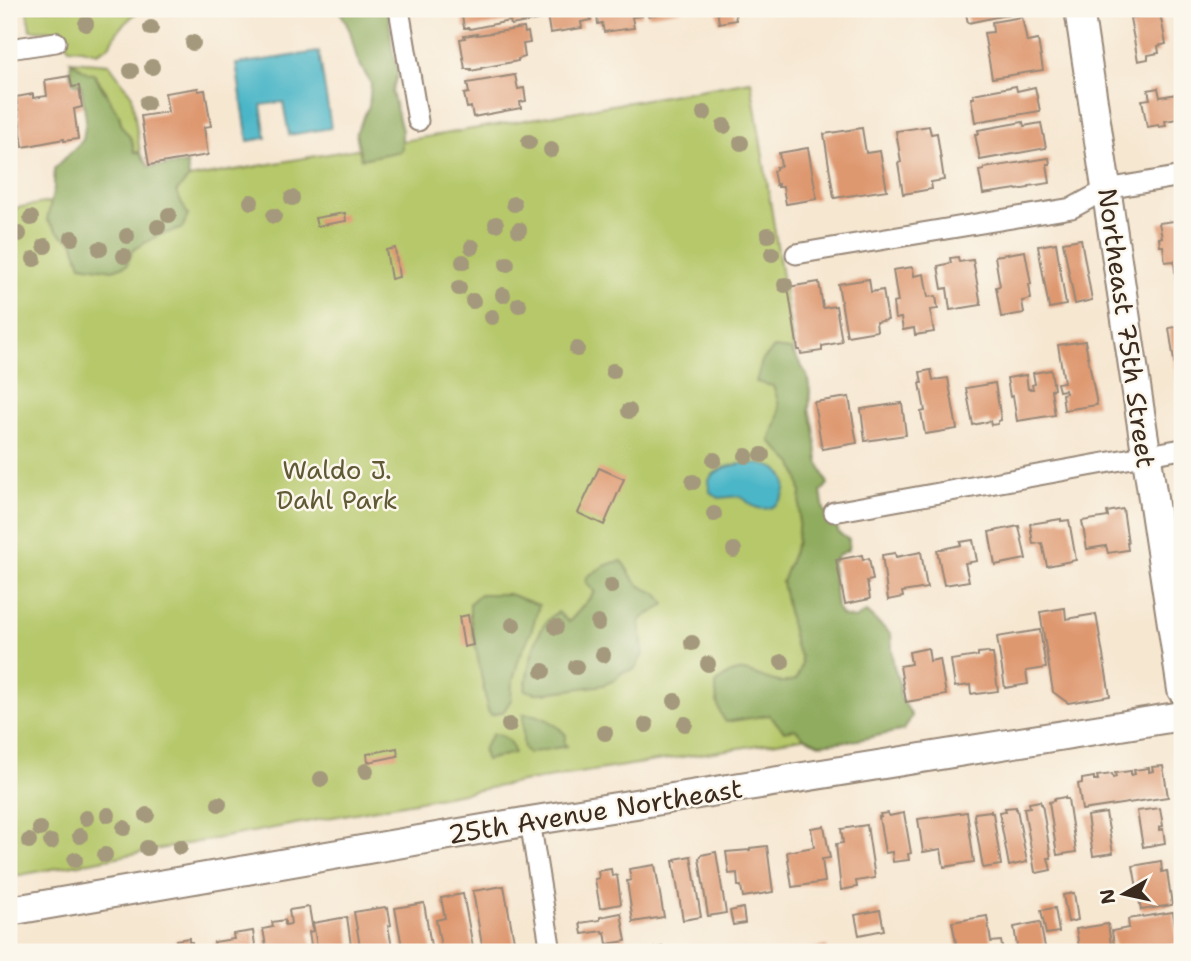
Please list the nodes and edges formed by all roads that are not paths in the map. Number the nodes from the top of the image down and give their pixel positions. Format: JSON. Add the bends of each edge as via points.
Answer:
{"nodes":[{"id":1,"x":399,"y":9,"type":"edge"},
{"id":2,"x":1079,"y":9,"type":"edge"},
{"id":3,"x":56,"y":41,"type":"dead end"},
{"id":4,"x":9,"y":50,"type":"edge"},
{"id":5,"x":418,"y":121,"type":"dead end"},
{"id":6,"x":1182,"y":176,"type":"edge"},
{"id":7,"x":1107,"y":189,"type":"junction"},
{"id":8,"x":796,"y":254,"type":"dead end"},
{"id":9,"x":1182,"y":449,"type":"edge"},
{"id":10,"x":1146,"y":455,"type":"junction"},
{"id":11,"x":834,"y":512,"type":"dead end"},
{"id":12,"x":1182,"y":690,"type":"edge"},
{"id":13,"x":1182,"y":716,"type":"edge"},
{"id":14,"x":530,"y":821,"type":"junction"},
{"id":15,"x":9,"y":911,"type":"edge"},
{"id":16,"x":551,"y":952,"type":"edge"}],
"edges":[{"from":1,"to":5,"type":"street"},
{"from":2,"to":7,"type":"main road","name":"Northeast 75th Street"},
{"from":3,"to":4,"type":"street"},
{"from":6,"to":7,"type":"street"},
{"from":7,"to":8,"type":"street","via":[[1072,208]]},
{"from":7,"to":10,"type":"main road","name":"Northeast 75th Street"},
{"from":9,"to":10,"type":"street"},
{"from":10,"to":11,"type":"street"},
{"from":10,"to":12,"type":"main road","name":"Northeast 75th Street"},
{"from":13,"to":14,"type":"main road","name":"25th Avenue Northeast"},
{"from":14,"to":15,"type":"main road","name":"25th Avenue Northeast"},
{"from":14,"to":16,"type":"street"}]}
